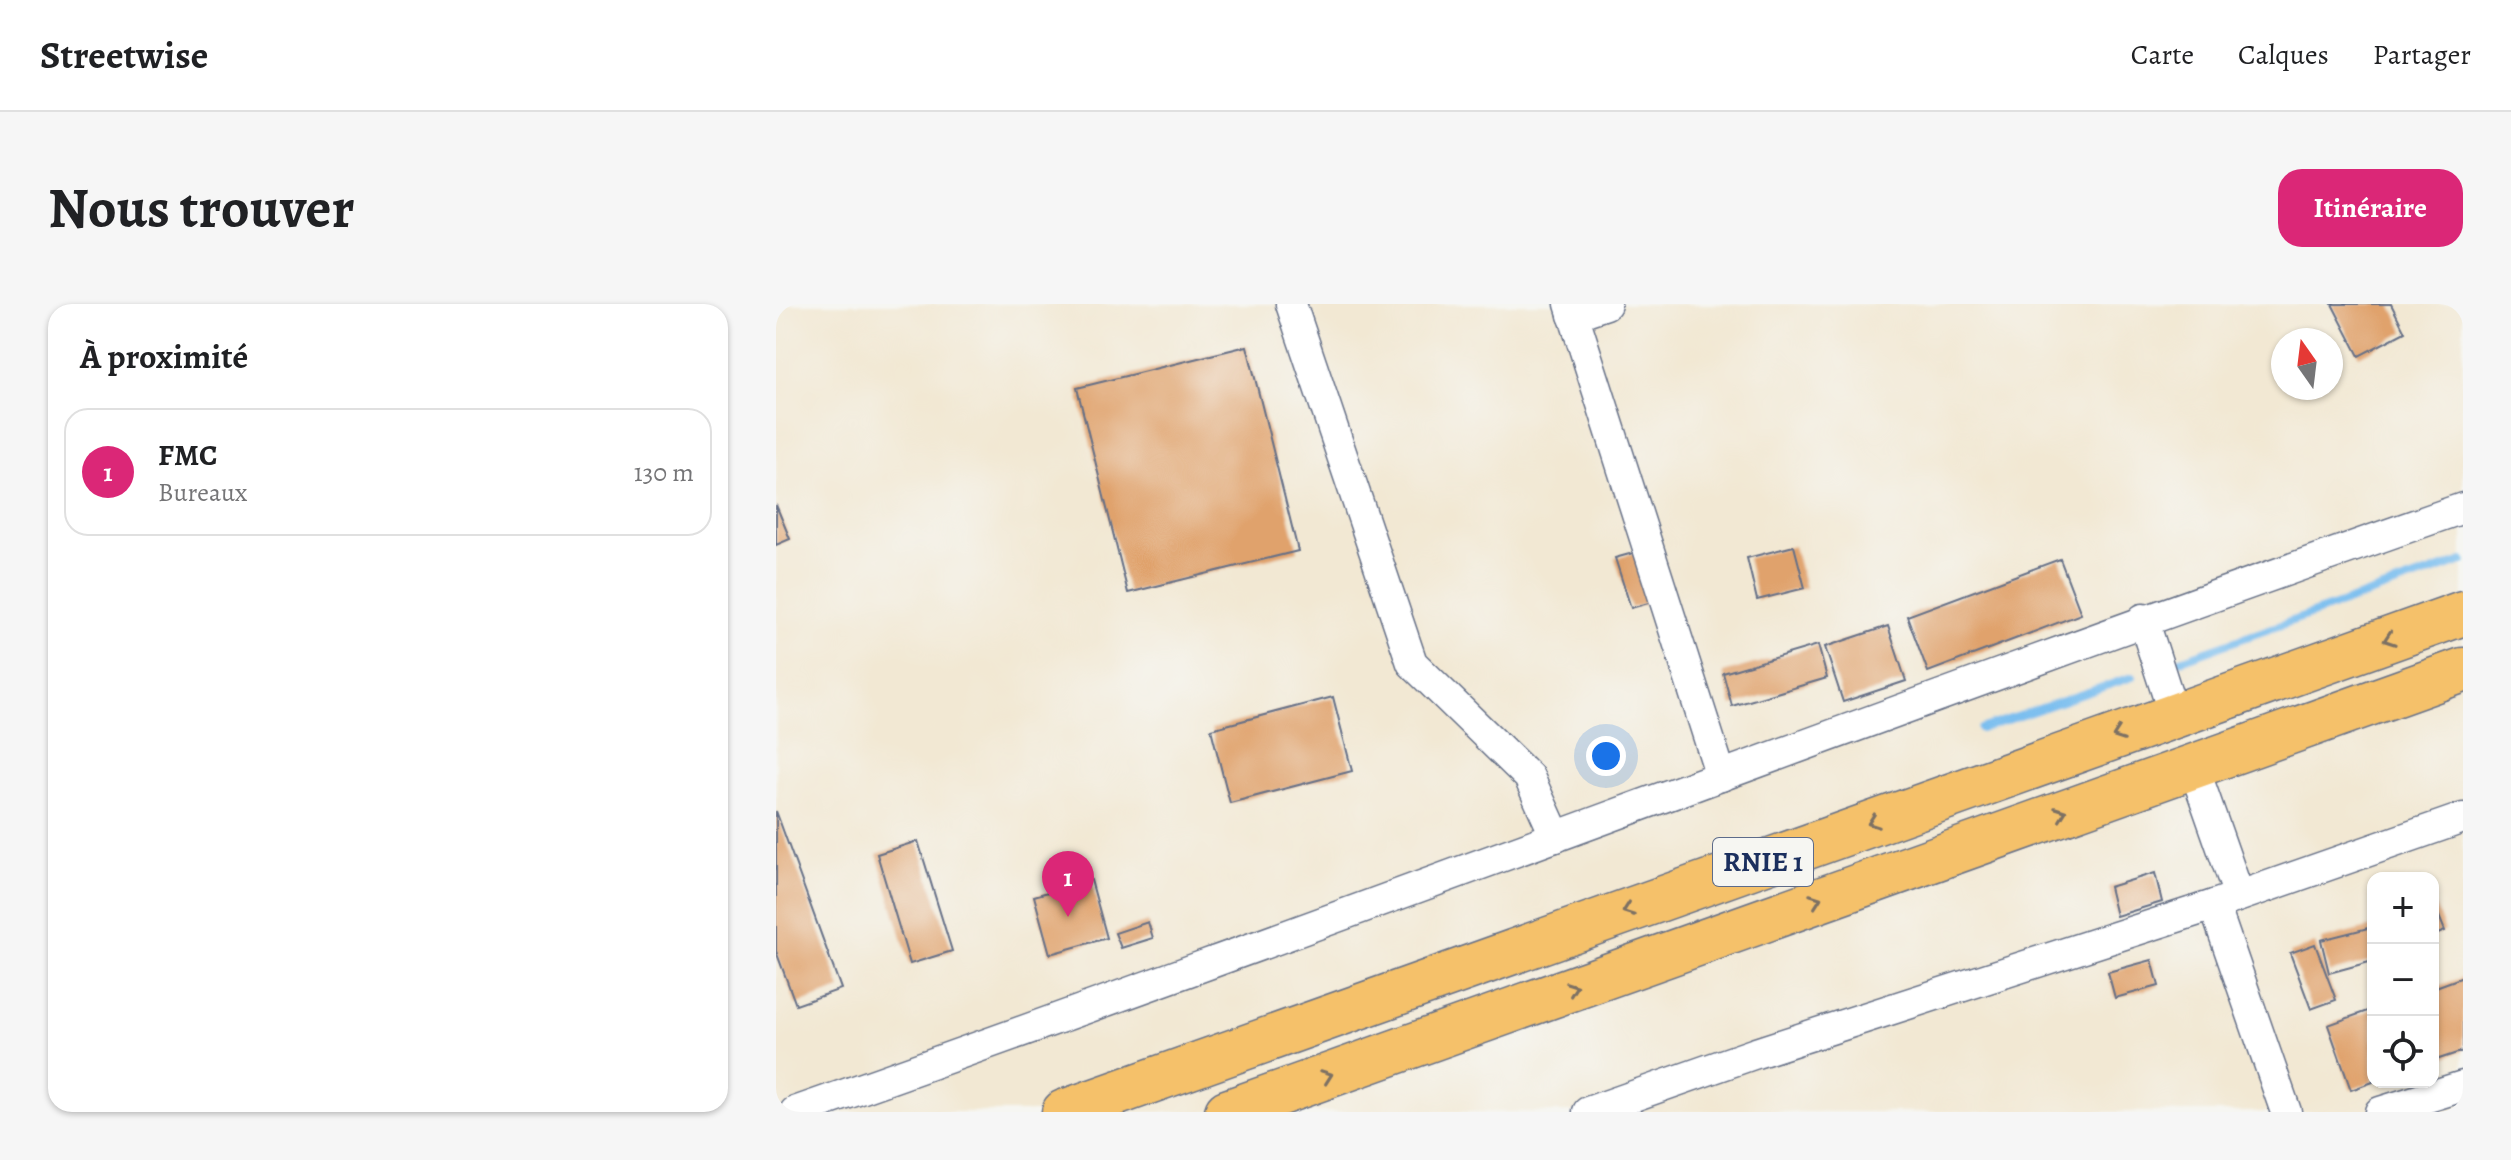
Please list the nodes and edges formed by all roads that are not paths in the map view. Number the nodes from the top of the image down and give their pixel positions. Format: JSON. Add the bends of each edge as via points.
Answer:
{"nodes":[{"id":1,"x":1291,"y":304,"type":"edge"},
{"id":2,"x":1606,"y":304,"type":"edge"},
{"id":3,"x":1572,"y":309,"type":"edge"},
{"id":4,"x":2463,"y":508,"type":"edge"},
{"id":5,"x":2463,"y":613,"type":"edge"},
{"id":6,"x":2143,"y":619,"type":"junction"},
{"id":7,"x":2463,"y":670,"type":"edge"},
{"id":8,"x":2174,"y":715,"type":"junction"},
{"id":9,"x":2193,"y":765,"type":"junction"},
{"id":10,"x":1721,"y":776,"type":"junction"},
{"id":11,"x":2463,"y":818,"type":"edge"},
{"id":12,"x":1556,"y":837,"type":"junction"},
{"id":13,"x":2227,"y":901,"type":"junction"},
{"id":14,"x":2463,"y":1086,"type":"edge"},
{"id":15,"x":795,"y":1112,"type":"edge"},
{"id":16,"x":1064,"y":1112,"type":"edge"},
{"id":17,"x":1227,"y":1112,"type":"edge"},
{"id":18,"x":1588,"y":1112,"type":"edge"},
{"id":19,"x":2286,"y":1112,"type":"edge"},
{"id":20,"x":2380,"y":1112,"type":"edge"}],
"edges":[{"from":1,"to":12,"type":"street","via":[[1412,663],[1529,777]]},
{"from":2,"to":3,"type":"street"},
{"from":3,"to":10,"type":"street"},
{"from":4,"to":6,"type":"street"},
{"from":5,"to":8,"type":"highway","number":"RNIE 1","one_way":true},
{"from":6,"to":8,"type":"street"},
{"from":6,"to":10,"type":"street"},
{"from":7,"to":9,"type":"highway","number":"RNIE 1"},
{"from":8,"to":16,"type":"highway","number":"RNIE 1","one_way":true},
{"from":9,"to":13,"type":"street"},
{"from":17,"to":9,"type":"highway","number":"RNIE 1","one_way":true},
{"from":10,"to":12,"type":"street"},
{"from":11,"to":13,"type":"street"},
{"from":12,"to":15,"type":"street"},
{"from":13,"to":18,"type":"street"},
{"from":13,"to":19,"type":"street"},
{"from":14,"to":20,"type":"street"}]}
